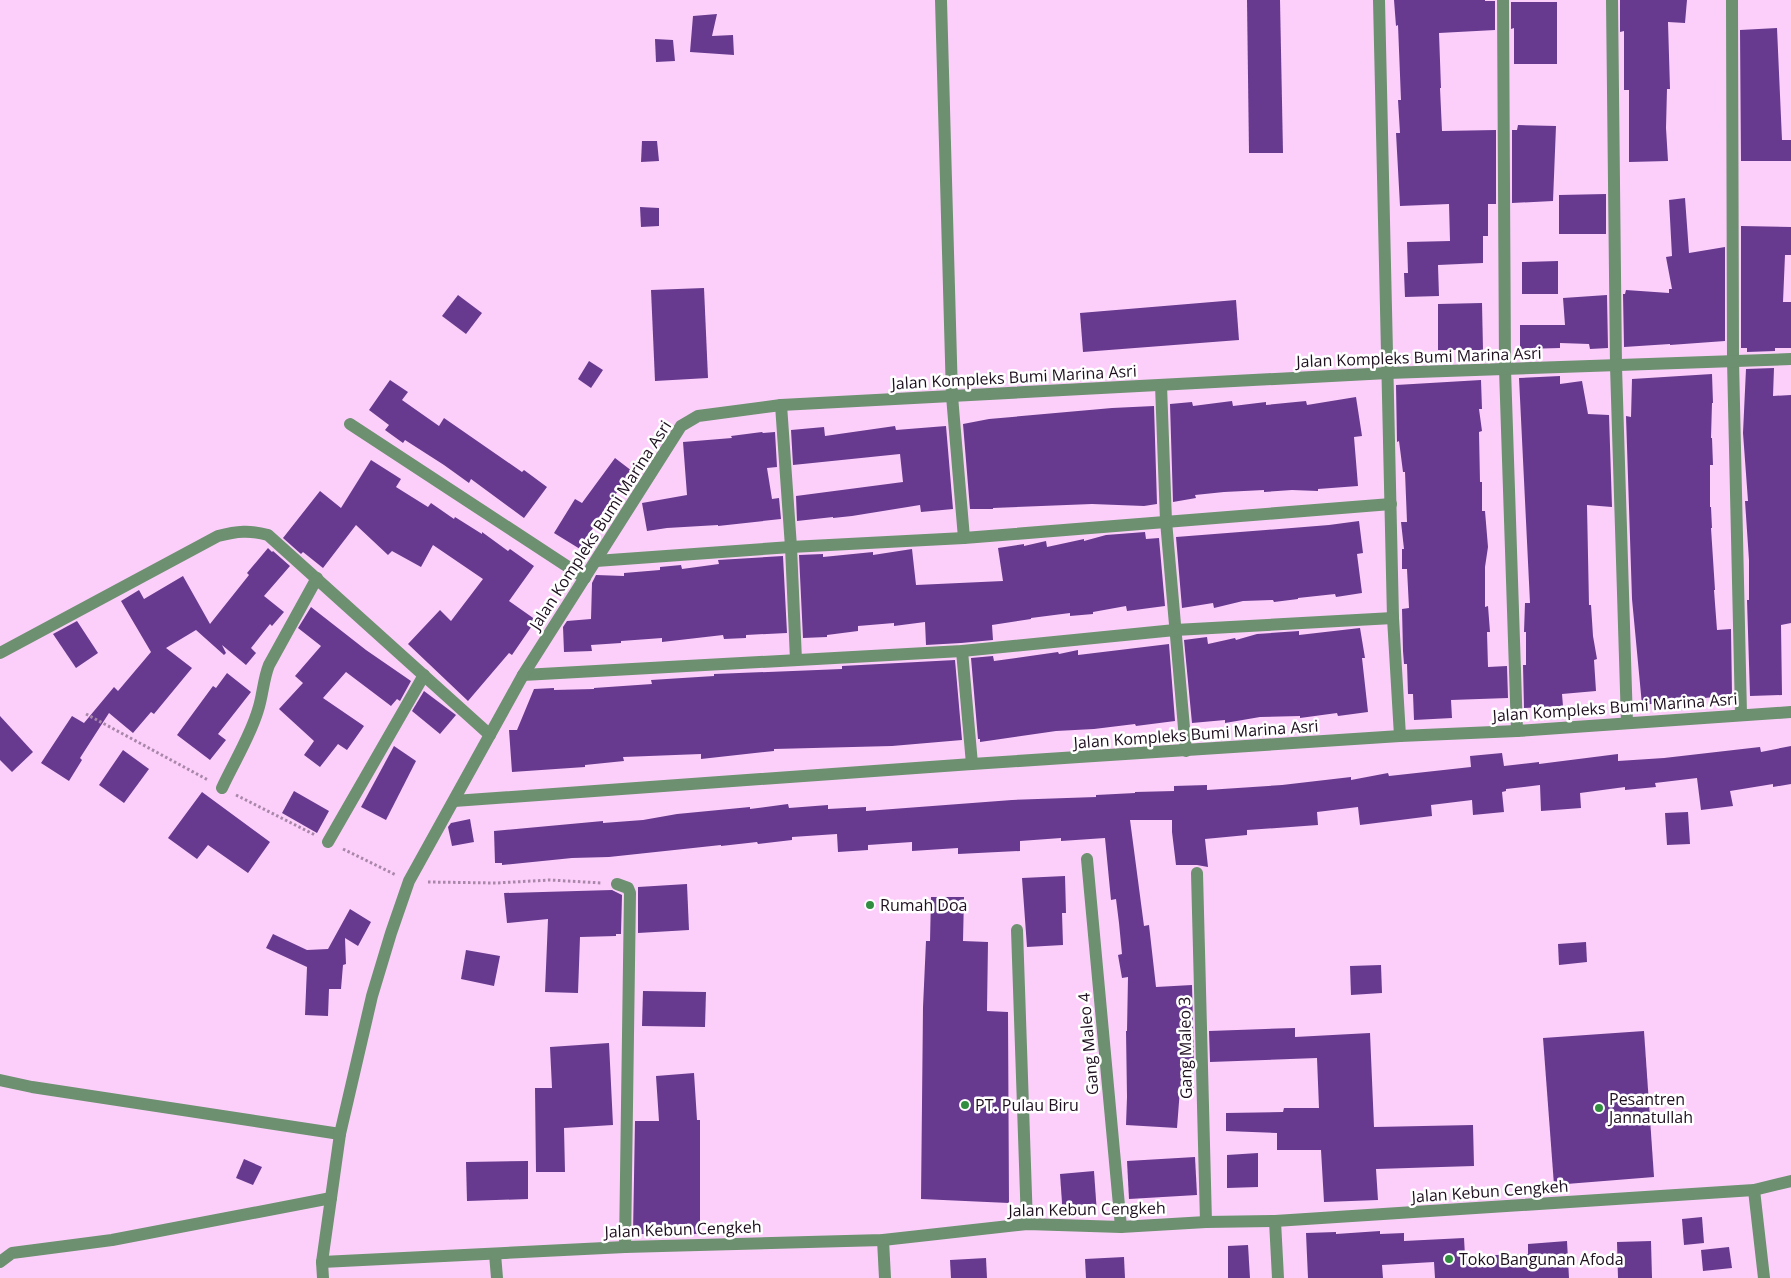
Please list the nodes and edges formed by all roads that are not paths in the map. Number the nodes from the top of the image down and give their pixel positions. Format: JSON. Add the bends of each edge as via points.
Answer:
{"nodes":[{"id":1,"x":941,"y":0,"type":"edge"},
{"id":2,"x":1379,"y":0,"type":"edge"},
{"id":3,"x":1503,"y":0,"type":"edge"},
{"id":4,"x":1612,"y":0,"type":"edge"},
{"id":5,"x":1732,"y":0,"type":"edge"},
{"id":6,"x":1791,"y":359,"type":"edge"},
{"id":7,"x":1733,"y":360,"type":"junction"},
{"id":8,"x":1616,"y":366,"type":"junction"},
{"id":9,"x":1504,"y":369,"type":"junction"},
{"id":10,"x":1388,"y":373,"type":"junction"},
{"id":11,"x":1161,"y":385,"type":"junction"},
{"id":12,"x":952,"y":396,"type":"junction"},
{"id":13,"x":781,"y":405,"type":"junction"},
{"id":14,"x":350,"y":424,"type":"dead end"},
{"id":15,"x":1390,"y":504,"type":"junction"},
{"id":16,"x":1166,"y":521,"type":"junction"},
{"id":17,"x":964,"y":538,"type":"junction"},
{"id":18,"x":791,"y":547,"type":"junction"},
{"id":19,"x":596,"y":561,"type":"junction"},
{"id":20,"x":317,"y":578,"type":"junction"},
{"id":21,"x":585,"y":578,"type":"junction"},
{"id":22,"x":1393,"y":618,"type":"junction"},
{"id":23,"x":1175,"y":630,"type":"junction"},
{"id":24,"x":962,"y":651,"type":"junction"},
{"id":25,"x":0,"y":653,"type":"edge"},
{"id":26,"x":796,"y":660,"type":"junction"},
{"id":27,"x":424,"y":675,"type":"junction"},
{"id":28,"x":523,"y":675,"type":"junction"},
{"id":29,"x":1791,"y":712,"type":"edge"},
{"id":30,"x":1741,"y":714,"type":"junction"},
{"id":31,"x":1627,"y":723,"type":"junction"},
{"id":32,"x":1517,"y":731,"type":"junction"},
{"id":33,"x":490,"y":735,"type":"junction"},
{"id":34,"x":1400,"y":736,"type":"junction"},
{"id":35,"x":1186,"y":751,"type":"junction"},
{"id":36,"x":972,"y":764,"type":"junction"},
{"id":37,"x":222,"y":788,"type":"dead end"},
{"id":38,"x":454,"y":801,"type":"junction"},
{"id":39,"x":328,"y":842,"type":"dead end"},
{"id":40,"x":1087,"y":859,"type":"dead end"},
{"id":41,"x":1197,"y":873,"type":"dead end"},
{"id":42,"x":617,"y":884,"type":"dead end"},
{"id":43,"x":1016,"y":930,"type":"dead end"},
{"id":44,"x":0,"y":1080,"type":"edge"},
{"id":45,"x":340,"y":1134,"type":"junction"},
{"id":46,"x":1791,"y":1181,"type":"edge"},
{"id":47,"x":1754,"y":1190,"type":"junction"},
{"id":48,"x":332,"y":1198,"type":"junction"},
{"id":49,"x":1275,"y":1221,"type":"junction"},
{"id":50,"x":1206,"y":1222,"type":"junction"},
{"id":51,"x":1027,"y":1224,"type":"junction"},
{"id":52,"x":1121,"y":1227,"type":"junction"},
{"id":53,"x":883,"y":1240,"type":"junction"},
{"id":54,"x":625,"y":1247,"type":"junction"},
{"id":55,"x":495,"y":1254,"type":"junction"},
{"id":56,"x":0,"y":1262,"type":"edge"},
{"id":57,"x":322,"y":1262,"type":"junction"},
{"id":58,"x":323,"y":1278,"type":"edge"},
{"id":59,"x":496,"y":1278,"type":"edge"},
{"id":60,"x":885,"y":1278,"type":"edge"},
{"id":61,"x":1278,"y":1278,"type":"edge"},
{"id":62,"x":1764,"y":1278,"type":"edge"}],
"edges":[{"from":1,"to":12,"type":"street"},
{"from":2,"to":10,"type":"street"},
{"from":3,"to":9,"type":"street"},
{"from":4,"to":8,"type":"street"},
{"from":5,"to":7,"type":"street"},
{"from":6,"to":7,"type":"street","name":"Jalan Kompleks Bumi Marina Asri"},
{"from":7,"to":8,"type":"street","name":"Jalan Kompleks Bumi Marina Asri"},
{"from":7,"to":30,"type":"street"},
{"from":8,"to":9,"type":"street","name":"Jalan Kompleks Bumi Marina Asri"},
{"from":8,"to":31,"type":"street"},
{"from":9,"to":10,"type":"street","name":"Jalan Kompleks Bumi Marina Asri"},
{"from":9,"to":32,"type":"street"},
{"from":10,"to":11,"type":"street","name":"Jalan Kompleks Bumi Marina Asri"},
{"from":10,"to":15,"type":"street"},
{"from":11,"to":12,"type":"street","name":"Jalan Kompleks Bumi Marina Asri"},
{"from":11,"to":16,"type":"street"},
{"from":12,"to":13,"type":"street","name":"Jalan Kompleks Bumi Marina Asri"},
{"from":12,"to":17,"type":"street"},
{"from":13,"to":18,"type":"street"},
{"from":13,"to":19,"type":"street","name":"Jalan Kompleks Bumi Marina Asri","via":[[688,420],[681,426]]},
{"from":14,"to":21,"type":"street"},
{"from":15,"to":16,"type":"street"},
{"from":15,"to":22,"type":"street"},
{"from":16,"to":17,"type":"street"},
{"from":16,"to":23,"type":"street"},
{"from":17,"to":18,"type":"street"},
{"from":18,"to":19,"type":"street"},
{"from":18,"to":26,"type":"street"},
{"from":19,"to":21,"type":"street","name":"Jalan Kompleks Bumi Marina Asri"},
{"from":20,"to":25,"type":"street","via":[[268,535],[236,531],[218,536]]},
{"from":20,"to":27,"type":"street"},
{"from":20,"to":37,"type":"street","via":[[269,665],[259,708]]},
{"from":21,"to":28,"type":"street","name":"Jalan Kompleks Bumi Marina Asri"},
{"from":22,"to":23,"type":"street"},
{"from":22,"to":34,"type":"street"},
{"from":23,"to":24,"type":"street"},
{"from":23,"to":35,"type":"street"},
{"from":24,"to":26,"type":"street"},
{"from":24,"to":36,"type":"street"},
{"from":26,"to":28,"type":"street"},
{"from":27,"to":33,"type":"street"},
{"from":27,"to":39,"type":"street"},
{"from":28,"to":33,"type":"street","name":"Jalan Kompleks Bumi Marina Asri"},
{"from":29,"to":30,"type":"street","name":"Jalan Kompleks Bumi Marina Asri"},
{"from":30,"to":31,"type":"street","name":"Jalan Kompleks Bumi Marina Asri"},
{"from":31,"to":32,"type":"street","name":"Jalan Kompleks Bumi Marina Asri"},
{"from":32,"to":34,"type":"street","name":"Jalan Kompleks Bumi Marina Asri"},
{"from":33,"to":38,"type":"street","name":"Jalan Kompleks Bumi Marina Asri"},
{"from":34,"to":35,"type":"street","name":"Jalan Kompleks Bumi Marina Asri"},
{"from":35,"to":36,"type":"street","name":"Jalan Kompleks Bumi Marina Asri"},
{"from":36,"to":38,"type":"street","name":"Jalan Kompleks Bumi Marina Asri"},
{"from":38,"to":45,"type":"street","name":"Jalan Kompleks Bumi Marina Asri","via":[[410,881],[391,933],[372,996]]},
{"from":40,"to":52,"type":"street","name":"Gang Maleo 4"},
{"from":41,"to":50,"type":"street","name":"Gang Maleo 3"},
{"from":42,"to":54,"type":"street","via":[[628,888],[630,893]]},
{"from":43,"to":51,"type":"street"},
{"from":44,"to":45,"type":"street"},
{"from":45,"to":48,"type":"street","name":"Jalan Kompleks Bumi Marina Asri"},
{"from":46,"to":47,"type":"street","name":"Jalan Kebun Cengkeh"},
{"from":47,"to":49,"type":"street","name":"Jalan Kebun Cengkeh"},
{"from":47,"to":62,"type":"street"},
{"from":48,"to":56,"type":"street","via":[[112,1240],[12,1253]]},
{"from":48,"to":57,"type":"street","name":"Jalan Kompleks Bumi Marina Asri"},
{"from":49,"to":50,"type":"street","name":"Jalan Kebun Cengkeh"},
{"from":49,"to":61,"type":"street"},
{"from":50,"to":52,"type":"street","name":"Jalan Kebun Cengkeh"},
{"from":51,"to":52,"type":"street","name":"Jalan Kebun Cengkeh"},
{"from":51,"to":53,"type":"street","name":"Jalan Kebun Cengkeh"},
{"from":53,"to":54,"type":"street","name":"Jalan Kebun Cengkeh"},
{"from":53,"to":60,"type":"street"},
{"from":54,"to":55,"type":"street","name":"Jalan Kebun Cengkeh"},
{"from":55,"to":57,"type":"street","name":"Jalan Kebun Cengkeh"},
{"from":55,"to":59,"type":"street"},
{"from":57,"to":58,"type":"street","name":"Jalan Kompleks Bumi Marina Asri"}]}
